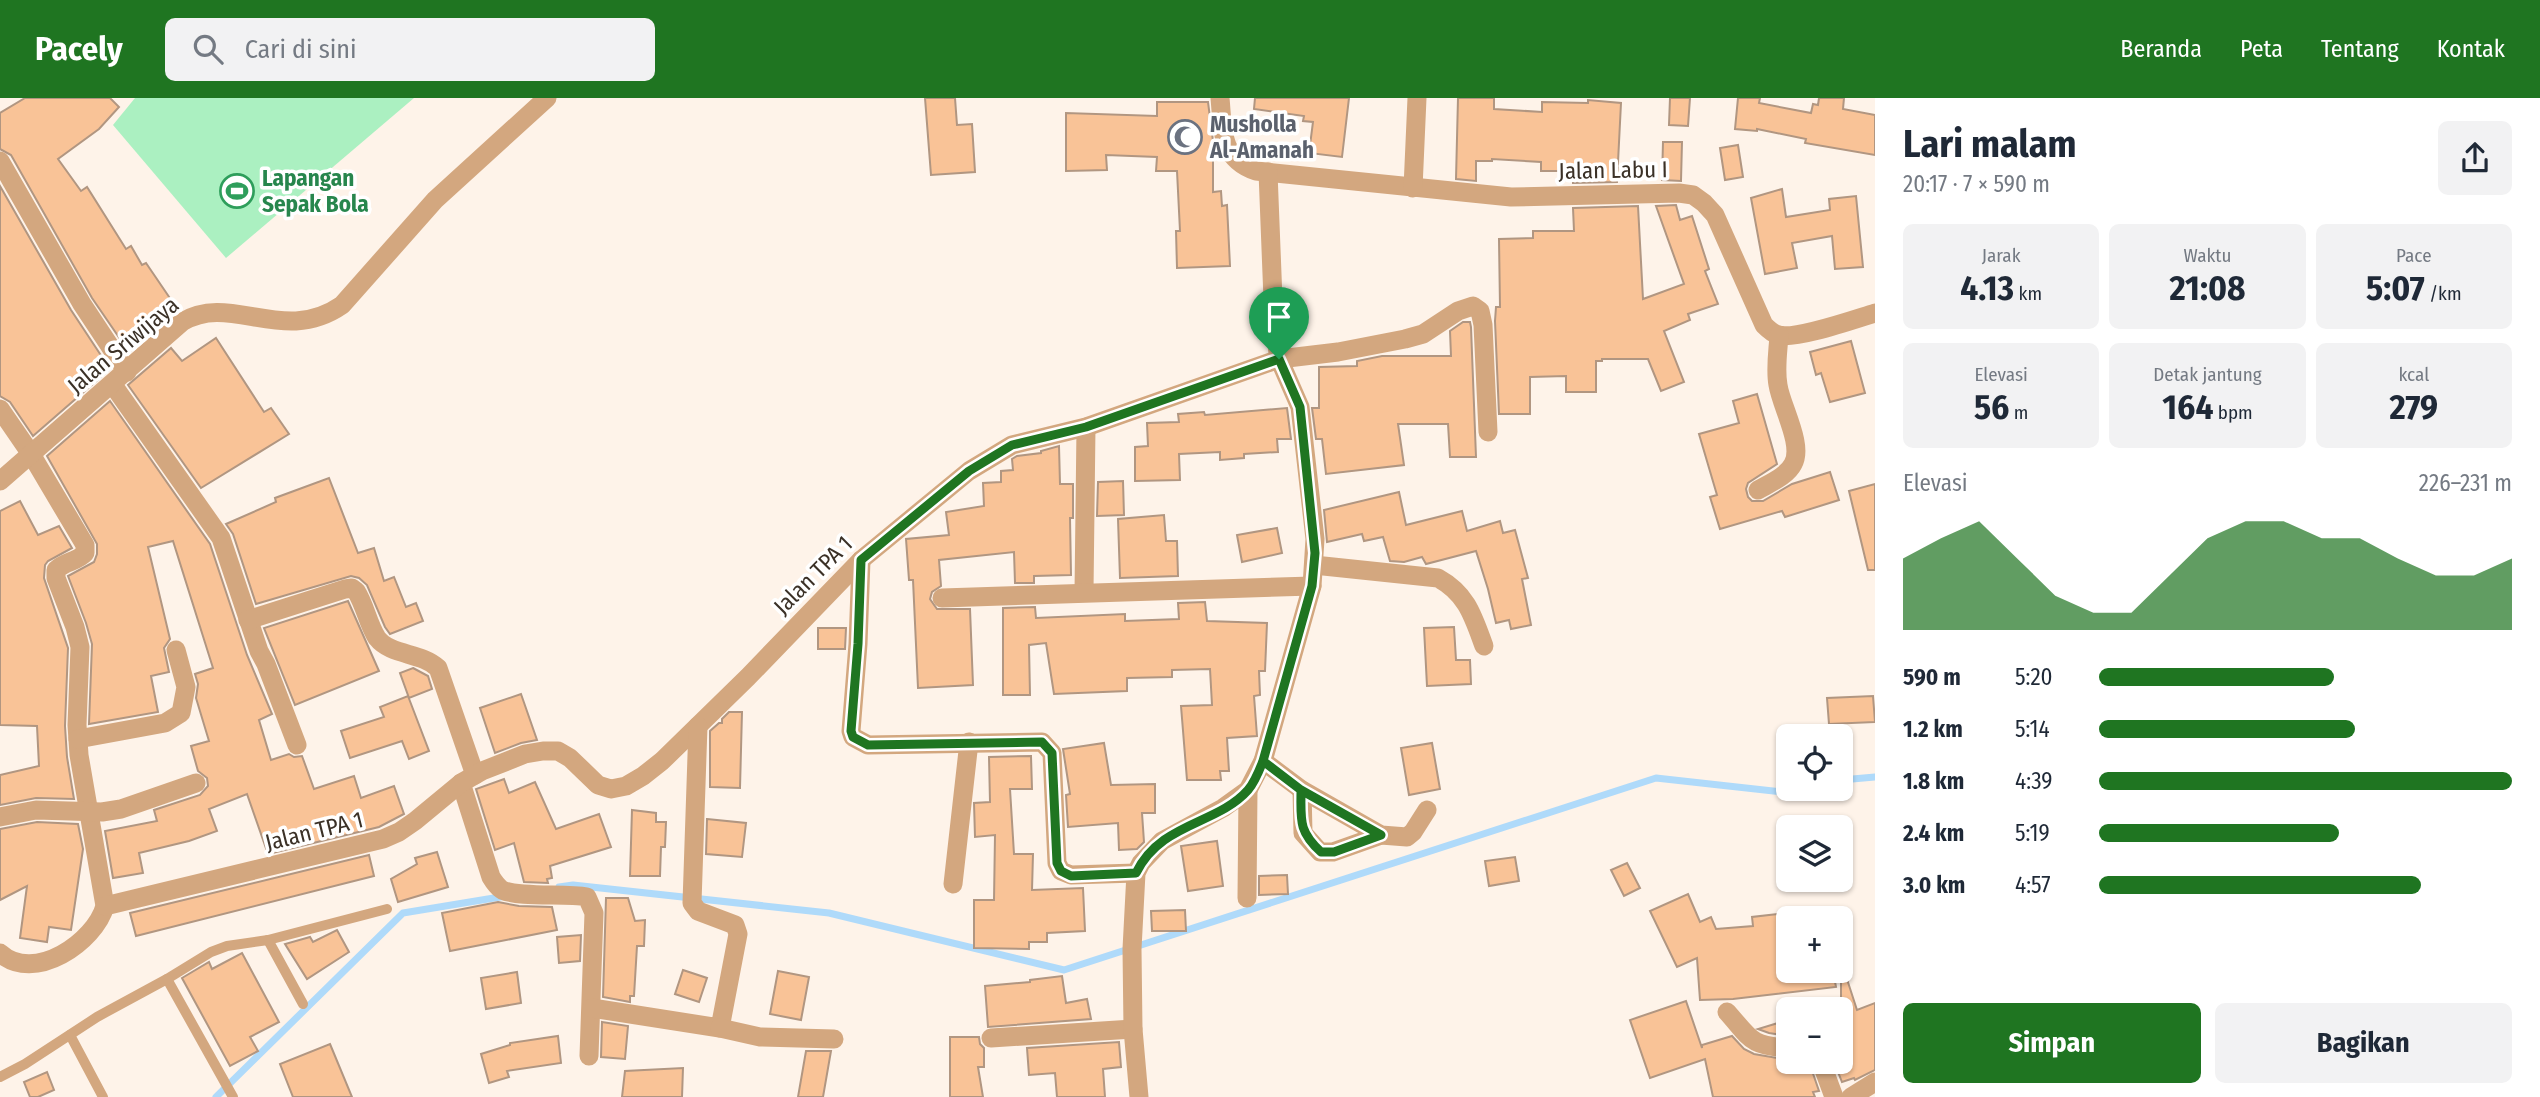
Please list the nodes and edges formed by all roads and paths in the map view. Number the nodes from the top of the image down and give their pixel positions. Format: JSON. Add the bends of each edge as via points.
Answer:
{"nodes":[{"id":1,"x":547,"y":98,"type":"edge"},
{"id":2,"x":1220,"y":98,"type":"edge"},
{"id":3,"x":1418,"y":98,"type":"edge"},
{"id":4,"x":0,"y":161,"type":"edge"},
{"id":5,"x":1268,"y":172,"type":"junction"},
{"id":6,"x":1413,"y":188,"type":"junction"},
{"id":7,"x":1875,"y":313,"type":"edge"},
{"id":8,"x":1779,"y":335,"type":"junction"},
{"id":9,"x":1279,"y":359,"type":"junction"},
{"id":10,"x":120,"y":378,"type":"junction"},
{"id":11,"x":0,"y":409,"type":"edge"},
{"id":12,"x":1086,"y":427,"type":"junction"},
{"id":13,"x":1488,"y":432,"type":"dead end"},
{"id":14,"x":31,"y":454,"type":"junction"},
{"id":15,"x":0,"y":481,"type":"edge"},
{"id":16,"x":1758,"y":490,"type":"dead end"},
{"id":17,"x":861,"y":560,"type":"junction"},
{"id":18,"x":1314,"y":565,"type":"junction"},
{"id":19,"x":1312,"y":586,"type":"junction"},
{"id":20,"x":1084,"y":592,"type":"junction"},
{"id":21,"x":942,"y":598,"type":"dead end"},
{"id":22,"x":248,"y":620,"type":"junction"},
{"id":23,"x":1484,"y":646,"type":"dead end"},
{"id":24,"x":177,"y":650,"type":"dead end"},
{"id":25,"x":698,"y":726,"type":"junction"},
{"id":26,"x":78,"y":739,"type":"junction"},
{"id":27,"x":969,"y":742,"type":"junction"},
{"id":28,"x":297,"y":745,"type":"dead end"},
{"id":29,"x":1263,"y":761,"type":"junction"},
{"id":30,"x":468,"y":779,"type":"junction"},
{"id":31,"x":196,"y":783,"type":"dead end"},
{"id":32,"x":1248,"y":790,"type":"junction"},
{"id":33,"x":1301,"y":790,"type":"junction"},
{"id":34,"x":1427,"y":810,"type":"dead end"},
{"id":35,"x":88,"y":812,"type":"junction"},
{"id":36,"x":0,"y":817,"type":"edge"},
{"id":37,"x":1381,"y":835,"type":"junction"},
{"id":38,"x":1136,"y":873,"type":"junction"},
{"id":39,"x":953,"y":884,"type":"dead end"},
{"id":40,"x":1247,"y":898,"type":"dead end"},
{"id":41,"x":106,"y":906,"type":"junction"},
{"id":42,"x":387,"y":909,"type":"dead end"},
{"id":43,"x":268,"y":940,"type":"junction"},
{"id":44,"x":0,"y":953,"type":"edge"},
{"id":45,"x":167,"y":979,"type":"junction"},
{"id":46,"x":303,"y":1004,"type":"dead end"},
{"id":47,"x":592,"y":1008,"type":"junction"},
{"id":48,"x":1727,"y":1012,"type":"dead end"},
{"id":49,"x":720,"y":1028,"type":"junction"},
{"id":50,"x":1133,"y":1029,"type":"junction"},
{"id":51,"x":70,"y":1035,"type":"junction"},
{"id":52,"x":991,"y":1038,"type":"dead end"},
{"id":53,"x":834,"y":1039,"type":"dead end"},
{"id":54,"x":1776,"y":1048,"type":"edge"},
{"id":55,"x":589,"y":1056,"type":"dead end"},
{"id":56,"x":1825,"y":1074,"type":"edge"},
{"id":57,"x":0,"y":1077,"type":"edge"},
{"id":58,"x":1875,"y":1082,"type":"edge"},
{"id":59,"x":103,"y":1097,"type":"edge"},
{"id":60,"x":233,"y":1097,"type":"edge"},
{"id":61,"x":1139,"y":1097,"type":"edge"},
{"id":62,"x":1834,"y":1097,"type":"edge"},
{"id":63,"x":1851,"y":1097,"type":"edge"}],
"edges":[{"from":1,"to":10,"type":"street","name":"Jalan Sriwijaya","via":[[435,200],[342,305],[327,315],[281,322],[213,312],[195,314]]},
{"from":2,"to":5,"type":"street","name":"Jalan Labu I","via":[[1226,144],[1233,158],[1244,167]]},
{"from":3,"to":6,"type":"street"},
{"from":4,"to":10,"type":"street"},
{"from":5,"to":6,"type":"street","name":"Jalan Labu I"},
{"from":5,"to":9,"type":"street"},
{"from":6,"to":8,"type":"street","name":"Jalan Labu I","via":[[1511,197],[1693,195],[1715,215],[1764,325]]},
{"from":7,"to":8,"type":"street"},
{"from":8,"to":16,"type":"street","via":[[1777,384],[1796,456],[1793,466]]},
{"from":9,"to":12,"type":"street","name":"Jalan TPA 1"},
{"from":9,"to":13,"type":"street","name":"Jalan TPA 1","via":[[1405,340],[1463,309],[1477,307],[1483,325]]},
{"from":9,"to":18,"type":"street","via":[[1300,407]]},
{"from":10,"to":14,"type":"street","name":"Jalan Sriwijaya"},
{"from":10,"to":22,"type":"street","via":[[222,538]]},
{"from":11,"to":14,"type":"street"},
{"from":12,"to":17,"type":"street","name":"Jalan TPA 1","via":[[1012,445],[991,457]]},
{"from":12,"to":20,"type":"street"},
{"from":14,"to":15,"type":"street","name":"Jalan Sriwijaya"},
{"from":14,"to":26,"type":"street","via":[[85,545],[80,558],[56,570],[80,647]]},
{"from":17,"to":25,"type":"street","name":"Jalan TPA 1"},
{"from":17,"to":27,"type":"street","via":[[853,737],[868,745]]},
{"from":18,"to":19,"type":"street"},
{"from":18,"to":23,"type":"street","via":[[1438,578],[1461,595]]},
{"from":19,"to":20,"type":"street"},
{"from":19,"to":29,"type":"street"},
{"from":20,"to":21,"type":"street"},
{"from":22,"to":28,"type":"street"},
{"from":22,"to":30,"type":"street","via":[[352,588],[385,645],[438,668]]},
{"from":24,"to":26,"type":"street","via":[[186,687],[181,713],[165,723]]},
{"from":25,"to":30,"type":"street","name":"Jalan TPA 1","via":[[662,761],[626,786],[611,789],[598,785],[558,751],[525,754]]},
{"from":25,"to":49,"type":"street","via":[[692,903],[698,911],[736,925],[738,934]]},
{"from":26,"to":35,"type":"street"},
{"from":27,"to":38,"type":"street","via":[[1042,742],[1052,753],[1061,871],[1071,876]]},
{"from":27,"to":39,"type":"street"},
{"from":29,"to":32,"type":"street"},
{"from":29,"to":33,"type":"street"},
{"from":30,"to":41,"type":"street","name":"Jalan TPA 1","via":[[415,821],[383,839]]},
{"from":30,"to":47,"type":"street","via":[[495,884],[514,892],[587,897],[592,903]]},
{"from":31,"to":35,"type":"street","via":[[121,808]]},
{"from":32,"to":38,"type":"street","via":[[1162,841]]},
{"from":32,"to":40,"type":"street"},
{"from":33,"to":37,"type":"street"},
{"from":33,"to":37,"type":"street","via":[[1303,833],[1321,852],[1334,852]]},
{"from":34,"to":37,"type":"street","via":[[1407,837]]},
{"from":35,"to":36,"type":"street","via":[[36,810]]},
{"from":35,"to":41,"type":"street"},
{"from":38,"to":50,"type":"street"},
{"from":41,"to":44,"type":"street","via":[[89,935],[57,956],[30,963]]},
{"from":42,"to":43,"type":"lane"},
{"from":43,"to":45,"type":"lane","via":[[211,952]]},
{"from":43,"to":46,"type":"lane"},
{"from":45,"to":51,"type":"lane"},
{"from":45,"to":60,"type":"lane"},
{"from":47,"to":49,"type":"street"},
{"from":47,"to":55,"type":"street"},
{"from":48,"to":54,"type":"street","via":[[1757,1043]]},
{"from":49,"to":53,"type":"street","via":[[760,1037]]},
{"from":50,"to":52,"type":"street"},
{"from":50,"to":61,"type":"street"},
{"from":51,"to":57,"type":"lane"},
{"from":51,"to":59,"type":"lane"},
{"from":56,"to":62,"type":"street"},
{"from":58,"to":63,"type":"street"}]}
